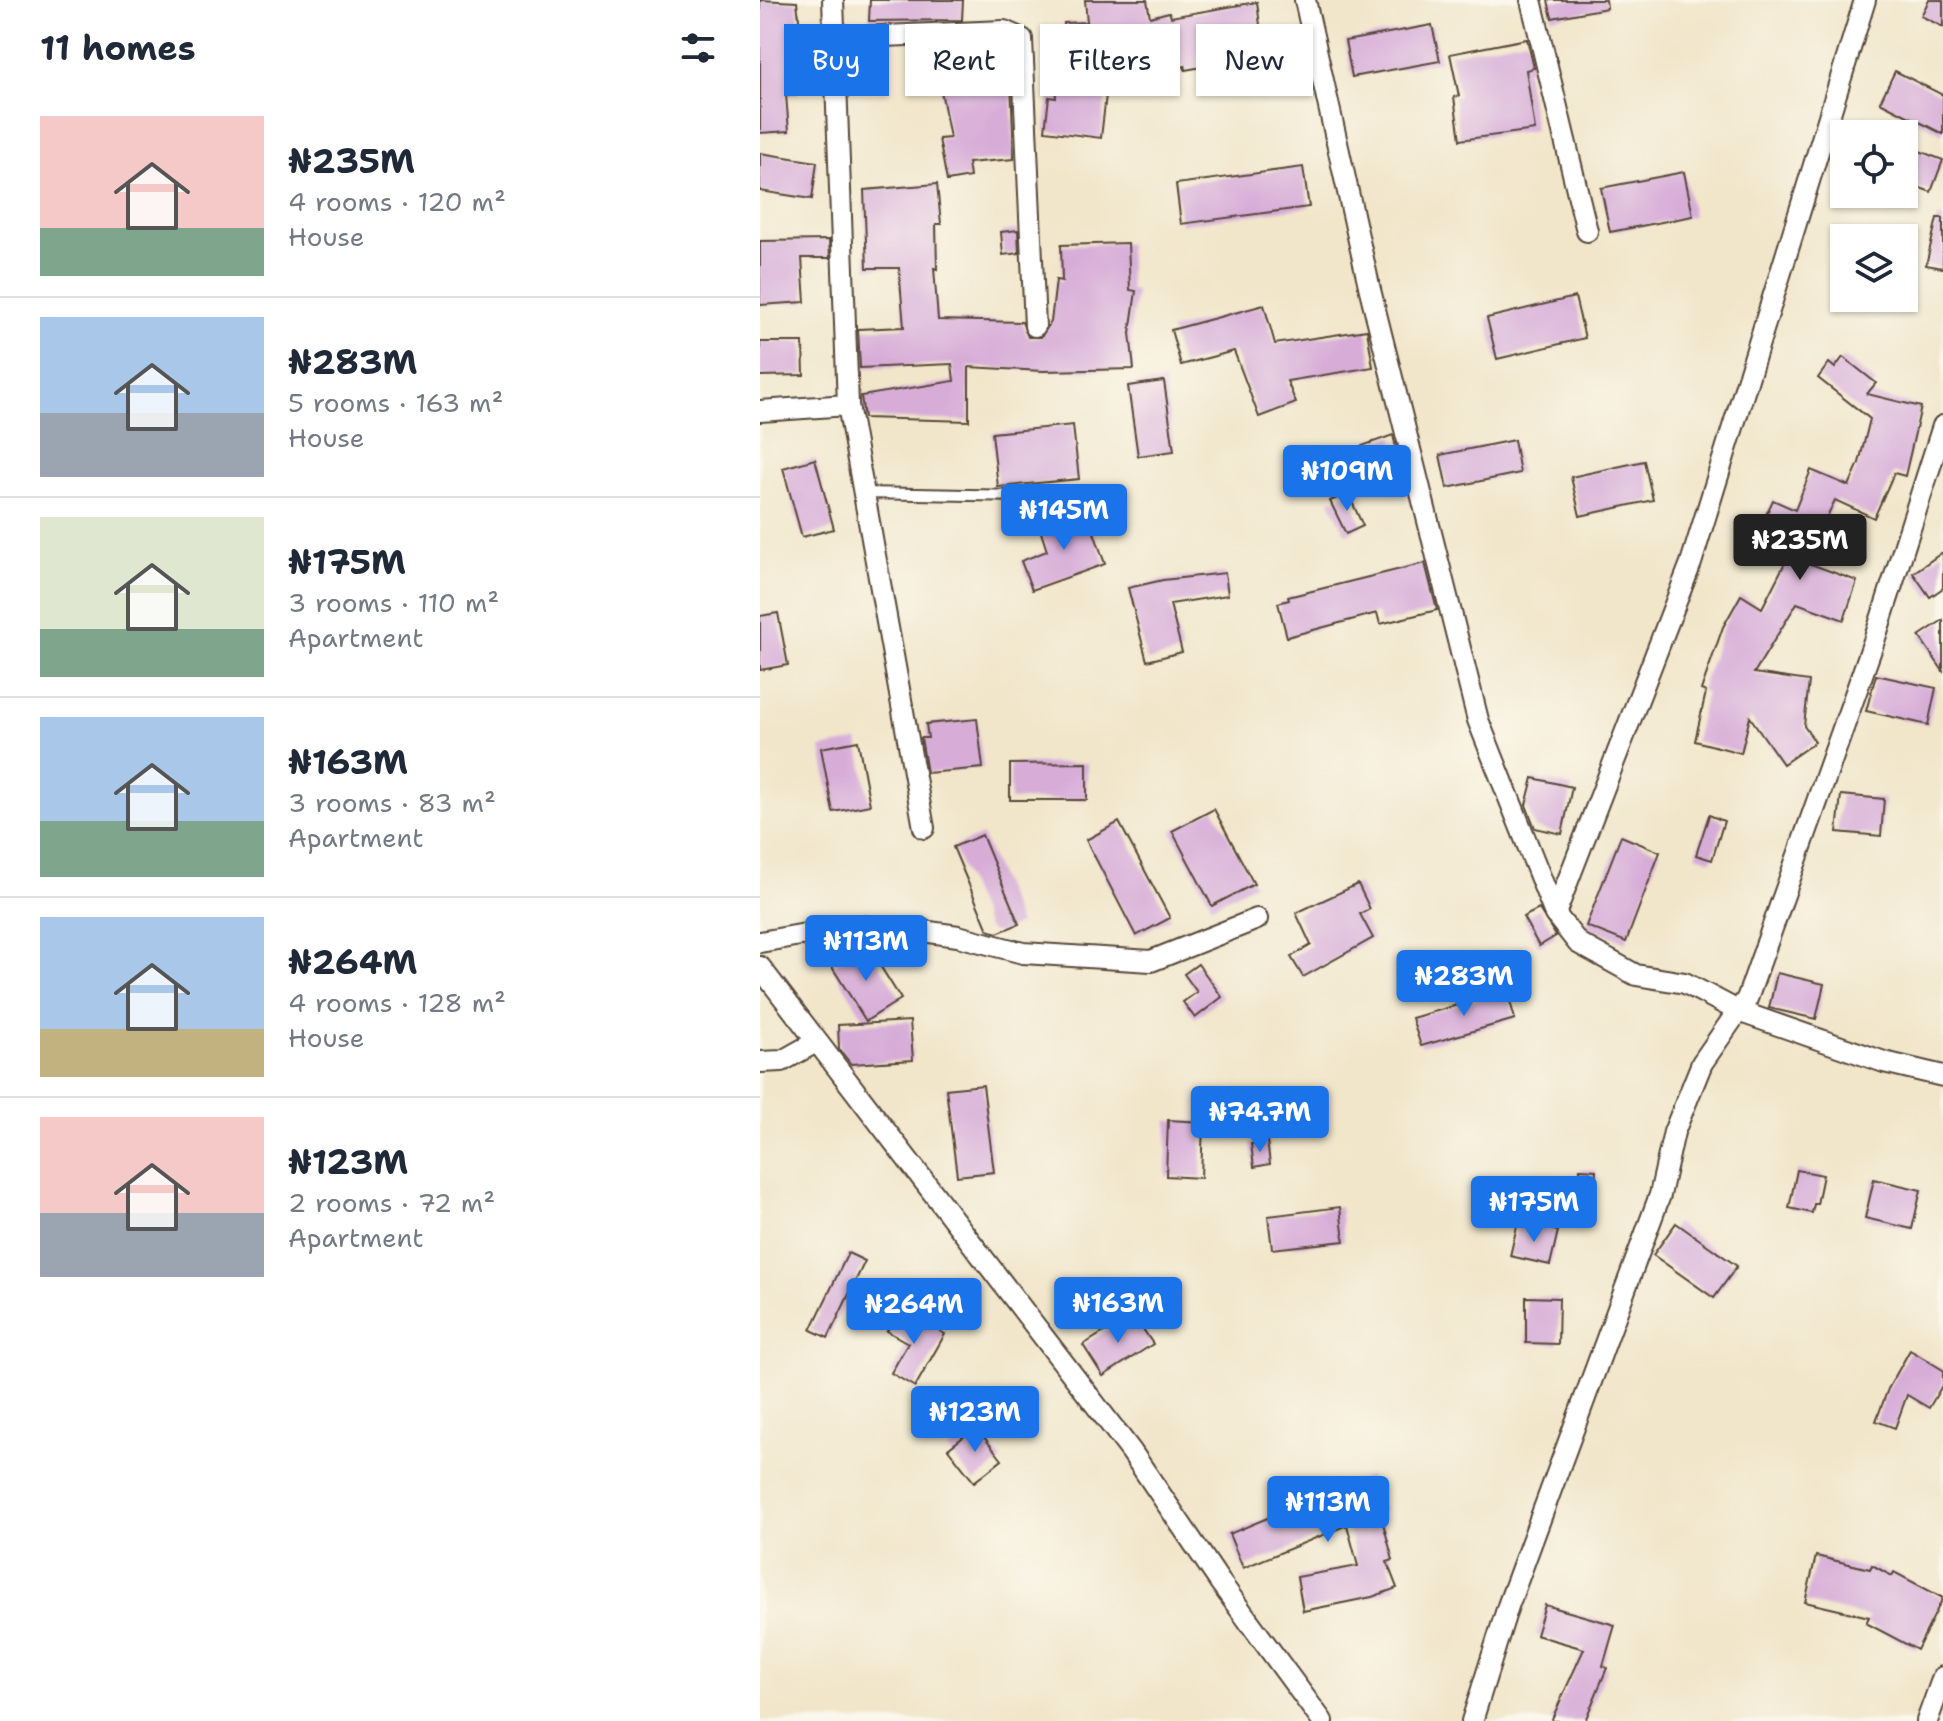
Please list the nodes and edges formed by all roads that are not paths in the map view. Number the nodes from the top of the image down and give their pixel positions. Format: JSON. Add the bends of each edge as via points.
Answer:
{"nodes":[{"id":1,"x":833,"y":0,"type":"edge"},
{"id":2,"x":1305,"y":0,"type":"edge"},
{"id":3,"x":1531,"y":0,"type":"edge"},
{"id":4,"x":1865,"y":0,"type":"edge"},
{"id":5,"x":834,"y":24,"type":"edge"},
{"id":6,"x":889,"y":36,"type":"edge"},
{"id":7,"x":837,"y":96,"type":"edge"},
{"id":8,"x":1587,"y":231,"type":"dead end"},
{"id":9,"x":1035,"y":326,"type":"dead end"},
{"id":10,"x":848,"y":405,"type":"junction"},
{"id":11,"x":760,"y":411,"type":"edge"},
{"id":12,"x":1943,"y":426,"type":"edge"},
{"id":13,"x":863,"y":493,"type":"junction"},
{"id":14,"x":1022,"y":496,"type":"dead end"},
{"id":15,"x":924,"y":828,"type":"dead end"},
{"id":16,"x":1555,"y":914,"type":"junction"},
{"id":17,"x":1257,"y":919,"type":"dead end"},
{"id":18,"x":760,"y":942,"type":"edge"},
{"id":19,"x":760,"y":967,"type":"edge"},
{"id":20,"x":1738,"y":1011,"type":"junction"},
{"id":21,"x":816,"y":1042,"type":"junction"},
{"id":22,"x":760,"y":1062,"type":"edge"},
{"id":23,"x":1943,"y":1076,"type":"edge"},
{"id":24,"x":1943,"y":1677,"type":"edge"},
{"id":25,"x":1322,"y":1721,"type":"edge"},
{"id":26,"x":1472,"y":1721,"type":"edge"},
{"id":27,"x":1927,"y":1721,"type":"edge"}],
"edges":[{"from":1,"to":5,"type":"street"},
{"from":2,"to":16,"type":"street","via":[[1370,290],[1478,720]]},
{"from":3,"to":8,"type":"street"},
{"from":4,"to":16,"type":"street","via":[[1691,563]]},
{"from":6,"to":9,"type":"street","via":[[1004,31],[1022,39]]},
{"from":7,"to":10,"type":"street"},
{"from":10,"to":11,"type":"street"},
{"from":10,"to":13,"type":"street"},
{"from":12,"to":20,"type":"street","via":[[1874,641],[1747,999]]},
{"from":13,"to":14,"type":"lane"},
{"from":13,"to":15,"type":"street"},
{"from":16,"to":20,"type":"street","via":[[1578,943],[1636,975],[1685,983]]},
{"from":17,"to":18,"type":"street","via":[[1151,961],[1023,953],[958,936],[852,926]]},
{"from":19,"to":21,"type":"street"},
{"from":20,"to":23,"type":"street","via":[[1884,1062]]},
{"from":20,"to":26,"type":"street","via":[[1702,1063],[1674,1132],[1660,1195],[1508,1606]]},
{"from":21,"to":22,"type":"street","via":[[782,1061]]},
{"from":21,"to":25,"type":"street","via":[[1131,1451]]},
{"from":24,"to":27,"type":"street"}]}
